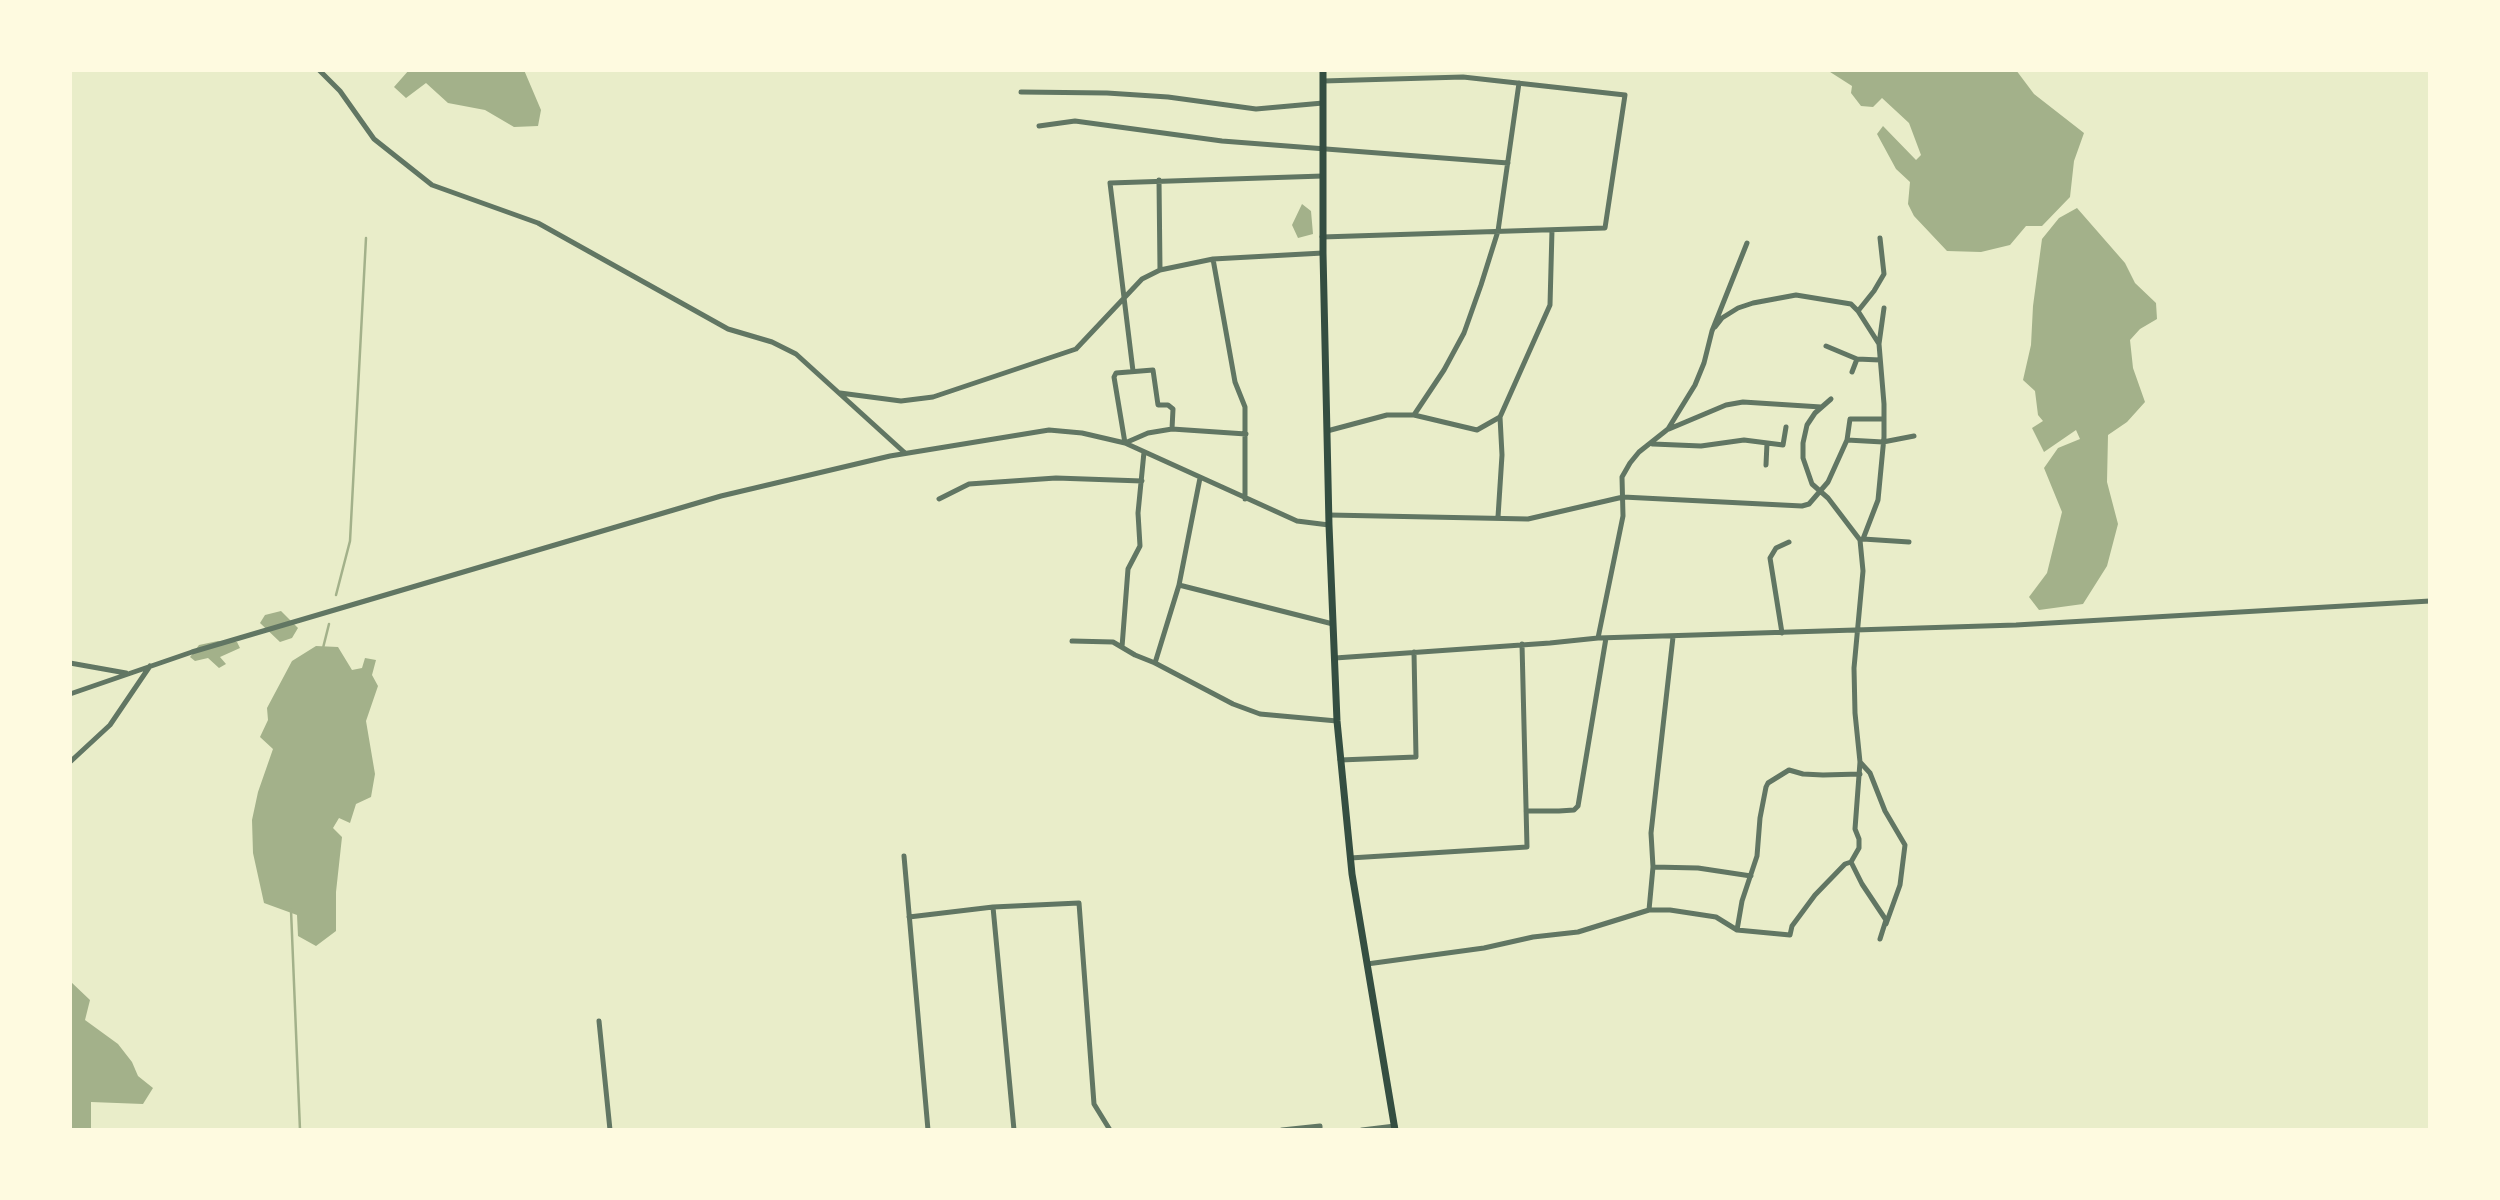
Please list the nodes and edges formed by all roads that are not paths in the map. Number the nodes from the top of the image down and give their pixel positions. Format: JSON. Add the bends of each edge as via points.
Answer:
{"nodes":[{"id":1,"x":319,"y":70,"type":"edge"},
{"id":2,"x":1323,"y":70,"type":"edge"},
{"id":3,"x":1323,"y":81,"type":"junction"},
{"id":4,"x":1519,"y":83,"type":"junction"},
{"id":5,"x":1021,"y":92,"type":"dead end"},
{"id":6,"x":1324,"y":103,"type":"junction"},
{"id":7,"x":1039,"y":126,"type":"dead end"},
{"id":8,"x":1323,"y":148,"type":"junction"},
{"id":9,"x":1508,"y":163,"type":"junction"},
{"id":10,"x":1323,"y":176,"type":"junction"},
{"id":11,"x":1159,"y":180,"type":"junction"},
{"id":12,"x":1552,"y":230,"type":"junction"},
{"id":13,"x":1498,"y":231,"type":"junction"},
{"id":14,"x":1322,"y":237,"type":"junction"},
{"id":15,"x":1880,"y":238,"type":"dead end"},
{"id":16,"x":1747,"y":243,"type":"dead end"},
{"id":17,"x":1323,"y":253,"type":"junction"},
{"id":18,"x":1213,"y":258,"type":"junction"},
{"id":19,"x":1160,"y":270,"type":"junction"},
{"id":20,"x":1124,"y":298,"type":"junction"},
{"id":21,"x":1884,"y":308,"type":"dead end"},
{"id":22,"x":1858,"y":311,"type":"junction"},
{"id":23,"x":1712,"y":331,"type":"junction"},
{"id":24,"x":1879,"y":344,"type":"junction"},
{"id":25,"x":1826,"y":346,"type":"dead end"},
{"id":26,"x":1857,"y":359,"type":"junction"},
{"id":27,"x":1880,"y":359,"type":"junction"},
{"id":28,"x":1133,"y":371,"type":"junction"},
{"id":29,"x":1852,"y":372,"type":"dead end"},
{"id":30,"x":839,"y":393,"type":"junction"},
{"id":31,"x":1831,"y":399,"type":"dead end"},
{"id":32,"x":1821,"y":407,"type":"junction"},
{"id":33,"x":1414,"y":415,"type":"junction"},
{"id":34,"x":1500,"y":417,"type":"junction"},
{"id":35,"x":1884,"y":419,"type":"junction"},
{"id":36,"x":1786,"y":427,"type":"dead end"},
{"id":37,"x":1172,"y":429,"type":"junction"},
{"id":38,"x":1668,"y":429,"type":"junction"},
{"id":39,"x":1327,"y":431,"type":"junction"},
{"id":40,"x":1246,"y":434,"type":"junction"},
{"id":41,"x":1914,"y":436,"type":"dead end"},
{"id":42,"x":1847,"y":440,"type":"junction"},
{"id":43,"x":1883,"y":442,"type":"junction"},
{"id":44,"x":1125,"y":443,"type":"junction"},
{"id":45,"x":1767,"y":443,"type":"junction"},
{"id":46,"x":1653,"y":444,"type":"junction"},
{"id":47,"x":1144,"y":452,"type":"junction"},
{"id":48,"x":905,"y":453,"type":"junction"},
{"id":49,"x":1766,"y":466,"type":"dead end"},
{"id":50,"x":1200,"y":478,"type":"junction"},
{"id":51,"x":1142,"y":481,"type":"junction"},
{"id":52,"x":1821,"y":492,"type":"junction"},
{"id":53,"x":1623,"y":498,"type":"junction"},
{"id":54,"x":939,"y":499,"type":"dead end"},
{"id":55,"x":1245,"y":499,"type":"junction"},
{"id":56,"x":1329,"y":515,"type":"junction"},
{"id":57,"x":1498,"y":517,"type":"junction"},
{"id":58,"x":1329,"y":525,"type":"junction"},
{"id":59,"x":1862,"y":540,"type":"junction"},
{"id":60,"x":1789,"y":542,"type":"dead end"},
{"id":61,"x":1909,"y":542,"type":"dead end"},
{"id":62,"x":1179,"y":585,"type":"junction"},
{"id":63,"x":2430,"y":601,"type":"edge"},
{"id":64,"x":1333,"y":624,"type":"junction"},
{"id":65,"x":1856,"y":631,"type":"junction"},
{"id":66,"x":1782,"y":633,"type":"junction"},
{"id":67,"x":1673,"y":637,"type":"junction"},
{"id":68,"x":1598,"y":638,"type":"junction"},
{"id":69,"x":1606,"y":638,"type":"junction"},
{"id":70,"x":1072,"y":641,"type":"dead end"},
{"id":71,"x":1522,"y":644,"type":"junction"},
{"id":72,"x":1122,"y":648,"type":"junction"},
{"id":73,"x":1414,"y":652,"type":"junction"},
{"id":74,"x":1335,"y":658,"type":"junction"},
{"id":75,"x":70,"y":663,"type":"edge"},
{"id":76,"x":1155,"y":663,"type":"junction"},
{"id":77,"x":150,"y":666,"type":"junction"},
{"id":78,"x":129,"y":674,"type":"junction"},
{"id":79,"x":70,"y":694,"type":"edge"},
{"id":80,"x":1337,"y":721,"type":"junction"},
{"id":81,"x":1340,"y":760,"type":"junction"},
{"id":82,"x":70,"y":762,"type":"edge"},
{"id":83,"x":1860,"y":762,"type":"junction"},
{"id":84,"x":1860,"y":774,"type":"junction"},
{"id":85,"x":1526,"y":811,"type":"junction"},
{"id":86,"x":904,"y":856,"type":"dead end"},
{"id":87,"x":1350,"y":858,"type":"junction"},
{"id":88,"x":1851,"y":862,"type":"junction"},
{"id":89,"x":1653,"y":867,"type":"junction"},
{"id":90,"x":1751,"y":876,"type":"junction"},
{"id":91,"x":993,"y":907,"type":"junction"},
{"id":92,"x":1649,"y":910,"type":"junction"},
{"id":93,"x":909,"y":917,"type":"junction"},
{"id":94,"x":1886,"y":924,"type":"junction"},
{"id":95,"x":1737,"y":930,"type":"junction"},
{"id":96,"x":1880,"y":939,"type":"dead end"},
{"id":97,"x":1367,"y":964,"type":"junction"},
{"id":98,"x":599,"y":1021,"type":"dead end"},
{"id":99,"x":1395,"y":1128,"type":"edge"},
{"id":100,"x":610,"y":1130,"type":"edge"},
{"id":101,"x":928,"y":1130,"type":"edge"},
{"id":102,"x":1014,"y":1130,"type":"edge"},
{"id":103,"x":1110,"y":1130,"type":"edge"},
{"id":104,"x":1282,"y":1130,"type":"edge"},
{"id":105,"x":1321,"y":1130,"type":"edge"},
{"id":106,"x":1362,"y":1130,"type":"edge"}],
"edges":[{"from":1,"to":30,"type":"street","via":[[374,139],[432,185],[538,223],[728,329],[796,354]]},
{"from":2,"to":3,"type":"main road"},
{"from":3,"to":4,"type":"street","via":[[1463,77]]},
{"from":3,"to":6,"type":"main road"},
{"from":4,"to":9,"type":"street"},
{"from":4,"to":12,"type":"street","via":[[1625,95],[1605,228]]},
{"from":5,"to":6,"type":"street","via":[[1156,96],[1256,109]]},
{"from":6,"to":8,"type":"main road"},
{"from":7,"to":8,"type":"street","via":[[1075,121],[1222,141]]},
{"from":8,"to":9,"type":"street"},
{"from":8,"to":10,"type":"main road"},
{"from":9,"to":13,"type":"street"},
{"from":10,"to":11,"type":"street"},
{"from":10,"to":14,"type":"main road"},
{"from":11,"to":19,"type":"street"},
{"from":11,"to":20,"type":"street","via":[[1110,183]]},
{"from":12,"to":13,"type":"street"},
{"from":12,"to":34,"type":"street","via":[[1550,305]]},
{"from":13,"to":14,"type":"street"},
{"from":13,"to":33,"type":"street","via":[[1464,333]]},
{"from":14,"to":17,"type":"main road"},
{"from":15,"to":22,"type":"street","via":[[1884,274]]},
{"from":16,"to":23,"type":"street"},
{"from":17,"to":18,"type":"street"},
{"from":17,"to":39,"type":"main road"},
{"from":18,"to":19,"type":"street"},
{"from":18,"to":40,"type":"street","via":[[1235,382],[1245,407]]},
{"from":19,"to":20,"type":"street","via":[[1142,279]]},
{"from":20,"to":28,"type":"street"},
{"from":20,"to":30,"type":"street","via":[[1076,349],[933,397],[901,401]]},
{"from":21,"to":24,"type":"street"},
{"from":22,"to":23,"type":"street","via":[[1851,304],[1796,295],[1738,308]]},
{"from":22,"to":24,"type":"street"},
{"from":23,"to":38,"type":"street","via":[[1695,385]]},
{"from":24,"to":27,"type":"street"},
{"from":25,"to":26,"type":"street"},
{"from":26,"to":27,"type":"street"},
{"from":26,"to":29,"type":"street"},
{"from":27,"to":35,"type":"street"},
{"from":28,"to":37,"type":"street","via":[[1153,370],[1158,405],[1173,409]]},
{"from":28,"to":44,"type":"street","via":[[1114,377]]},
{"from":30,"to":48,"type":"street"},
{"from":31,"to":32,"type":"street"},
{"from":32,"to":38,"type":"street","via":[[1744,402]]},
{"from":32,"to":52,"type":"street","via":[[1807,425],[1803,458],[1810,480]]},
{"from":33,"to":34,"type":"street","via":[[1477,429]]},
{"from":33,"to":39,"type":"street","via":[[1387,415]]},
{"from":34,"to":57,"type":"street"},
{"from":35,"to":42,"type":"street","via":[[1850,419]]},
{"from":35,"to":43,"type":"street"},
{"from":36,"to":45,"type":"street","via":[[1783,445]]},
{"from":37,"to":40,"type":"street"},
{"from":37,"to":44,"type":"street"},
{"from":38,"to":46,"type":"street"},
{"from":39,"to":56,"type":"main road"},
{"from":40,"to":55,"type":"street"},
{"from":41,"to":43,"type":"street"},
{"from":42,"to":43,"type":"street"},
{"from":42,"to":52,"type":"street"},
{"from":43,"to":59,"type":"street","via":[[1878,500]]},
{"from":44,"to":47,"type":"street"},
{"from":44,"to":48,"type":"street","via":[[1049,430]]},
{"from":45,"to":46,"type":"street"},
{"from":45,"to":49,"type":"street"},
{"from":46,"to":53,"type":"street","via":[[1639,452],[1622,477]]},
{"from":47,"to":50,"type":"street"},
{"from":47,"to":51,"type":"street"},
{"from":48,"to":77,"type":"street","via":[[721,496]]},
{"from":50,"to":55,"type":"street"},
{"from":50,"to":62,"type":"street"},
{"from":51,"to":54,"type":"street","via":[[1056,478],[969,484]]},
{"from":51,"to":72,"type":"street","via":[[1140,546],[1128,569]]},
{"from":52,"to":53,"type":"street","via":[[1802,506]]},
{"from":52,"to":59,"type":"street"},
{"from":53,"to":57,"type":"street","via":[[1528,519]]},
{"from":53,"to":68,"type":"street"},
{"from":55,"to":58,"type":"street","via":[[1297,522]]},
{"from":56,"to":57,"type":"street"},
{"from":56,"to":58,"type":"main road"},
{"from":58,"to":64,"type":"main road"},
{"from":59,"to":61,"type":"street"},
{"from":59,"to":65,"type":"street"},
{"from":60,"to":66,"type":"street","via":[[1776,548],[1770,558]]},
{"from":62,"to":64,"type":"street"},
{"from":62,"to":76,"type":"street"},
{"from":63,"to":65,"type":"street"},
{"from":64,"to":74,"type":"main road"},
{"from":65,"to":66,"type":"street"},
{"from":65,"to":83,"type":"street","via":[[1855,713]]},
{"from":66,"to":67,"type":"street"},
{"from":67,"to":69,"type":"street"},
{"from":67,"to":89,"type":"street","via":[[1651,833]]},
{"from":68,"to":69,"type":"street"},
{"from":68,"to":71,"type":"street"},
{"from":69,"to":85,"type":"street","via":[[1578,806],[1574,810]]},
{"from":70,"to":72,"type":"street","via":[[1113,642]]},
{"from":71,"to":73,"type":"street"},
{"from":71,"to":85,"type":"street"},
{"from":72,"to":76,"type":"street"},
{"from":73,"to":74,"type":"street"},
{"from":73,"to":81,"type":"street","via":[[1416,757]]},
{"from":74,"to":80,"type":"main road"},
{"from":75,"to":78,"type":"street"},
{"from":76,"to":80,"type":"street","via":[[1261,714]]},
{"from":77,"to":78,"type":"street"},
{"from":77,"to":82,"type":"street","via":[[110,725]]},
{"from":78,"to":79,"type":"street"},
{"from":80,"to":81,"type":"main road"},
{"from":81,"to":87,"type":"main road"},
{"from":83,"to":84,"type":"street"},
{"from":83,"to":94,"type":"street","via":[[1870,773],[1905,845],[1900,885]]},
{"from":84,"to":88,"type":"street","via":[[1854,829],[1859,839]]},
{"from":84,"to":90,"type":"street","via":[[1789,770],[1768,783]]},
{"from":85,"to":87,"type":"street","via":[[1527,847]]},
{"from":86,"to":93,"type":"street"},
{"from":87,"to":97,"type":"main road"},
{"from":88,"to":94,"type":"street"},
{"from":88,"to":95,"type":"street","via":[[1815,895],[1790,935]]},
{"from":89,"to":90,"type":"street"},
{"from":89,"to":92,"type":"street"},
{"from":90,"to":95,"type":"street"},
{"from":91,"to":93,"type":"street"},
{"from":91,"to":102,"type":"street"},
{"from":91,"to":103,"type":"street","via":[[1079,903],[1094,1104]]},
{"from":92,"to":95,"type":"street","via":[[1716,917]]},
{"from":92,"to":97,"type":"street","via":[[1578,932]]},
{"from":93,"to":101,"type":"street"},
{"from":94,"to":96,"type":"street"},
{"from":97,"to":99,"type":"main road"},
{"from":98,"to":100,"type":"street"},
{"from":99,"to":106,"type":"street"},
{"from":104,"to":105,"type":"street","via":[[1320,1126]]}]}
